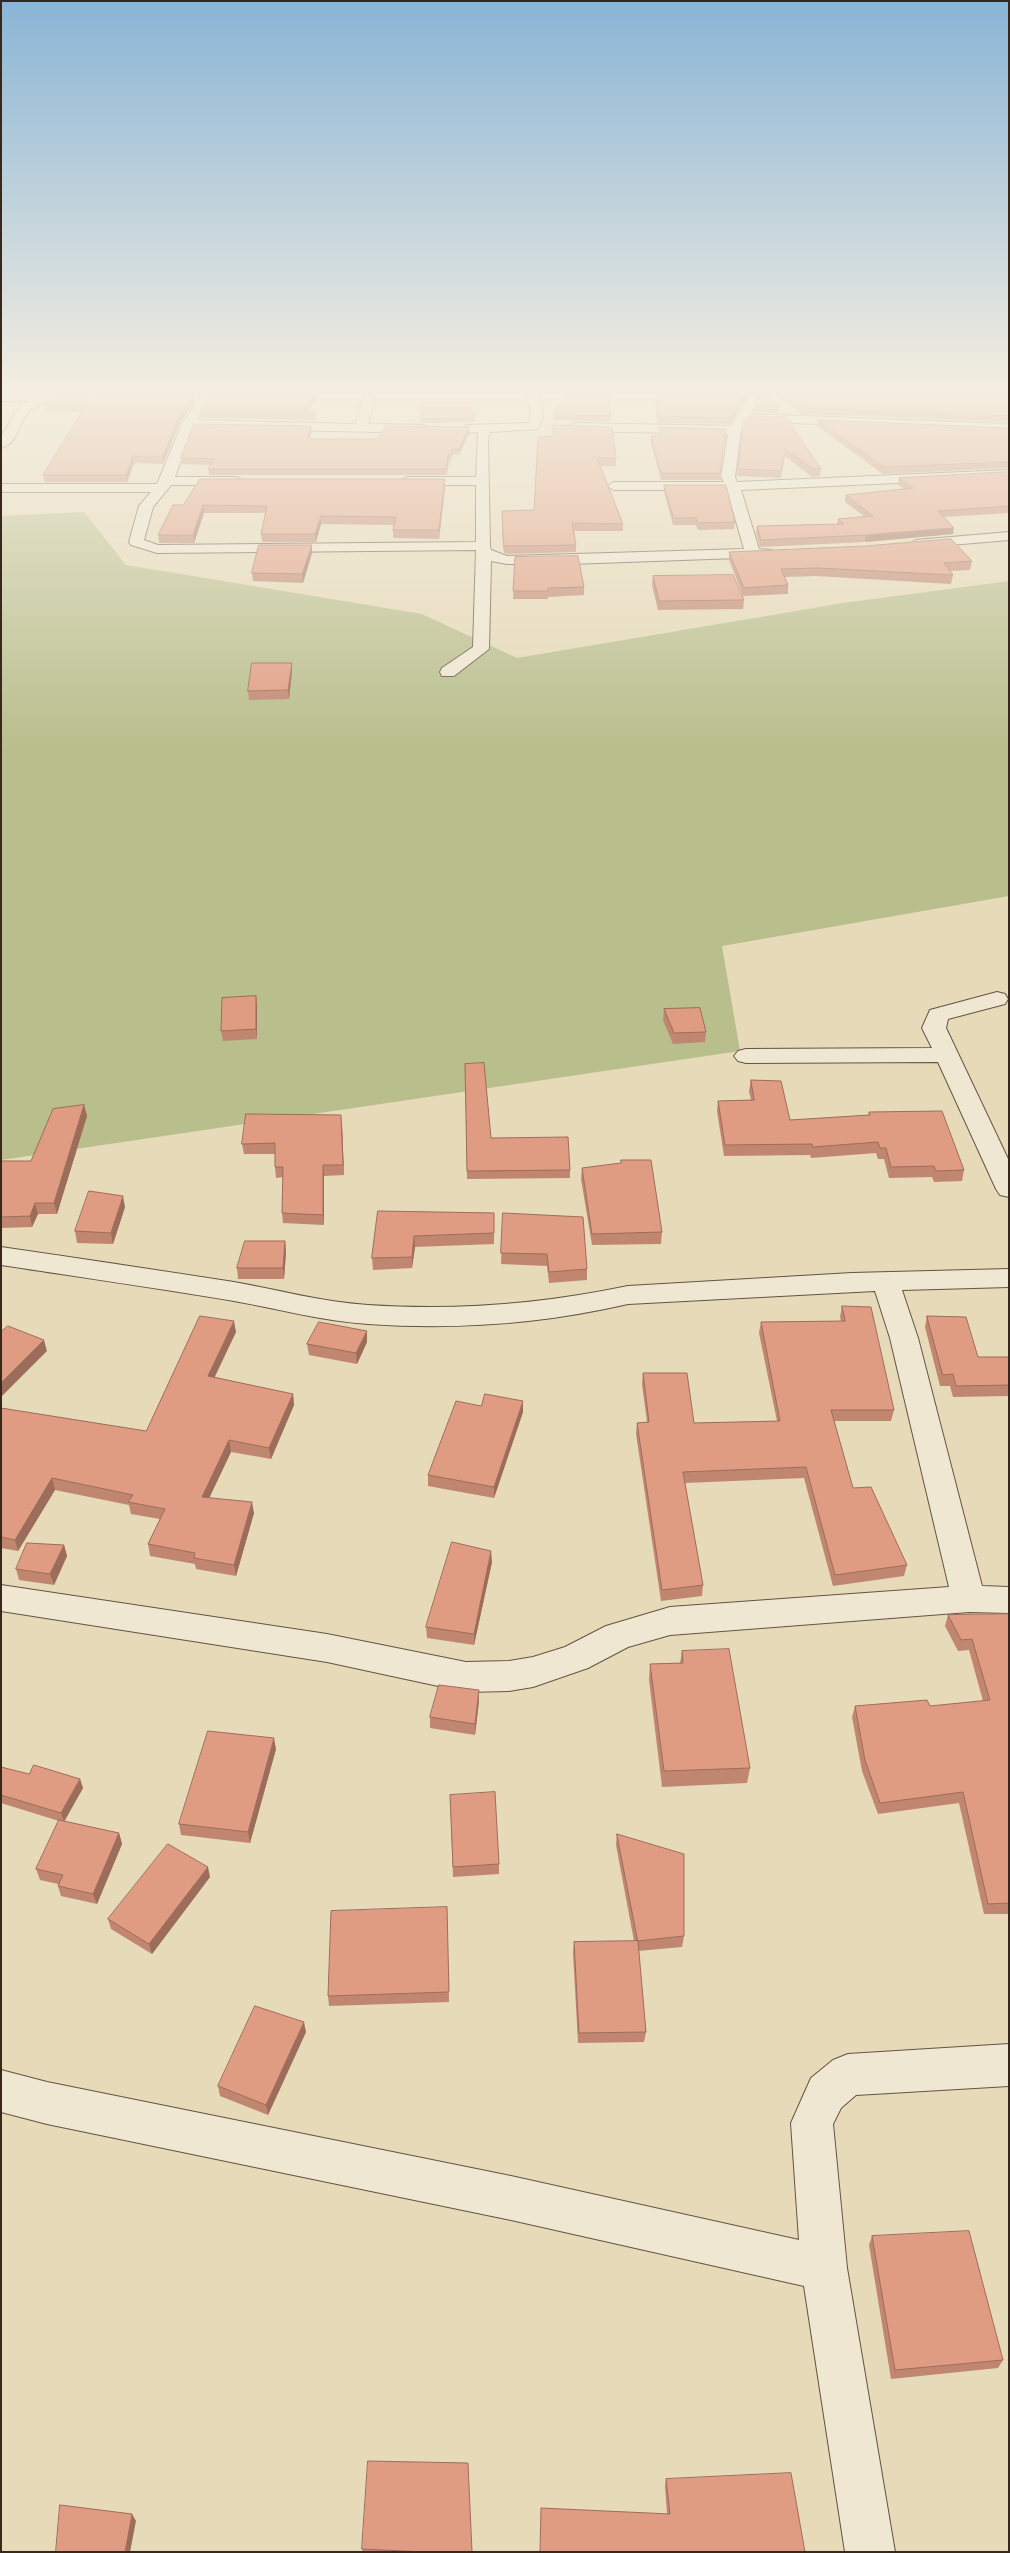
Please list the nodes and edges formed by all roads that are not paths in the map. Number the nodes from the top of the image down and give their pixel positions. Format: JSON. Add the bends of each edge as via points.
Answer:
{"nodes":[{"id":1,"x":144,"y":512,"type":"edge"},
{"id":2,"x":483,"y":512,"type":"edge"},
{"id":3,"x":741,"y":512,"type":"edge"},
{"id":4,"x":1009,"y":536,"type":"edge"},
{"id":5,"x":902,"y":545,"type":"edge"},
{"id":6,"x":484,"y":549,"type":"junction"},
{"id":7,"x":781,"y":553,"type":"edge"},
{"id":8,"x":753,"y":554,"type":"junction"},
{"id":9,"x":448,"y":672,"type":"dead end"},
{"id":10,"x":996,"y":999,"type":"dead end"},
{"id":11,"x":946,"y":1055,"type":"junction"},
{"id":12,"x":746,"y":1056,"type":"dead end"},
{"id":13,"x":1009,"y":1188,"type":"edge"},
{"id":14,"x":1,"y":1256,"type":"edge"},
{"id":15,"x":1009,"y":1278,"type":"edge"},
{"id":16,"x":886,"y":1282,"type":"junction"},
{"id":17,"x":1,"y":1598,"type":"edge"},
{"id":18,"x":969,"y":1599,"type":"junction"},
{"id":19,"x":1009,"y":1600,"type":"edge"},
{"id":20,"x":1009,"y":2065,"type":"edge"},
{"id":21,"x":1,"y":2091,"type":"edge"},
{"id":22,"x":824,"y":2268,"type":"junction"},
{"id":23,"x":870,"y":2552,"type":"edge"}],
"edges":[{"from":1,"to":6,"type":"street","via":[[136,542],[157,549]]},
{"from":2,"to":6,"type":"street"},
{"from":3,"to":8,"type":"street"},
{"from":4,"to":5,"type":"street"},
{"from":6,"to":8,"type":"street","via":[[493,557],[507,560]]},
{"from":6,"to":9,"type":"street","via":[[481,648]]},
{"from":7,"to":8,"type":"street"},
{"from":10,"to":11,"type":"street","via":[[938,1015],[934,1028]]},
{"from":11,"to":12,"type":"street"},
{"from":11,"to":13,"type":"street"},
{"from":14,"to":16,"type":"street","via":[[256,1295],[329,1311],[430,1318],[527,1313],[628,1295]]},
{"from":15,"to":16,"type":"street"},
{"from":16,"to":18,"type":"street","via":[[904,1338]]},
{"from":17,"to":18,"type":"street","via":[[212,1628],[466,1677],[533,1672],[576,1658],[618,1636],[670,1621]]},
{"from":18,"to":19,"type":"street"},
{"from":20,"to":22,"type":"street","via":[[848,2075],[826,2093],[812,2123]]},
{"from":21,"to":22,"type":"street","via":[[512,2198]]},
{"from":22,"to":23,"type":"street"}]}
